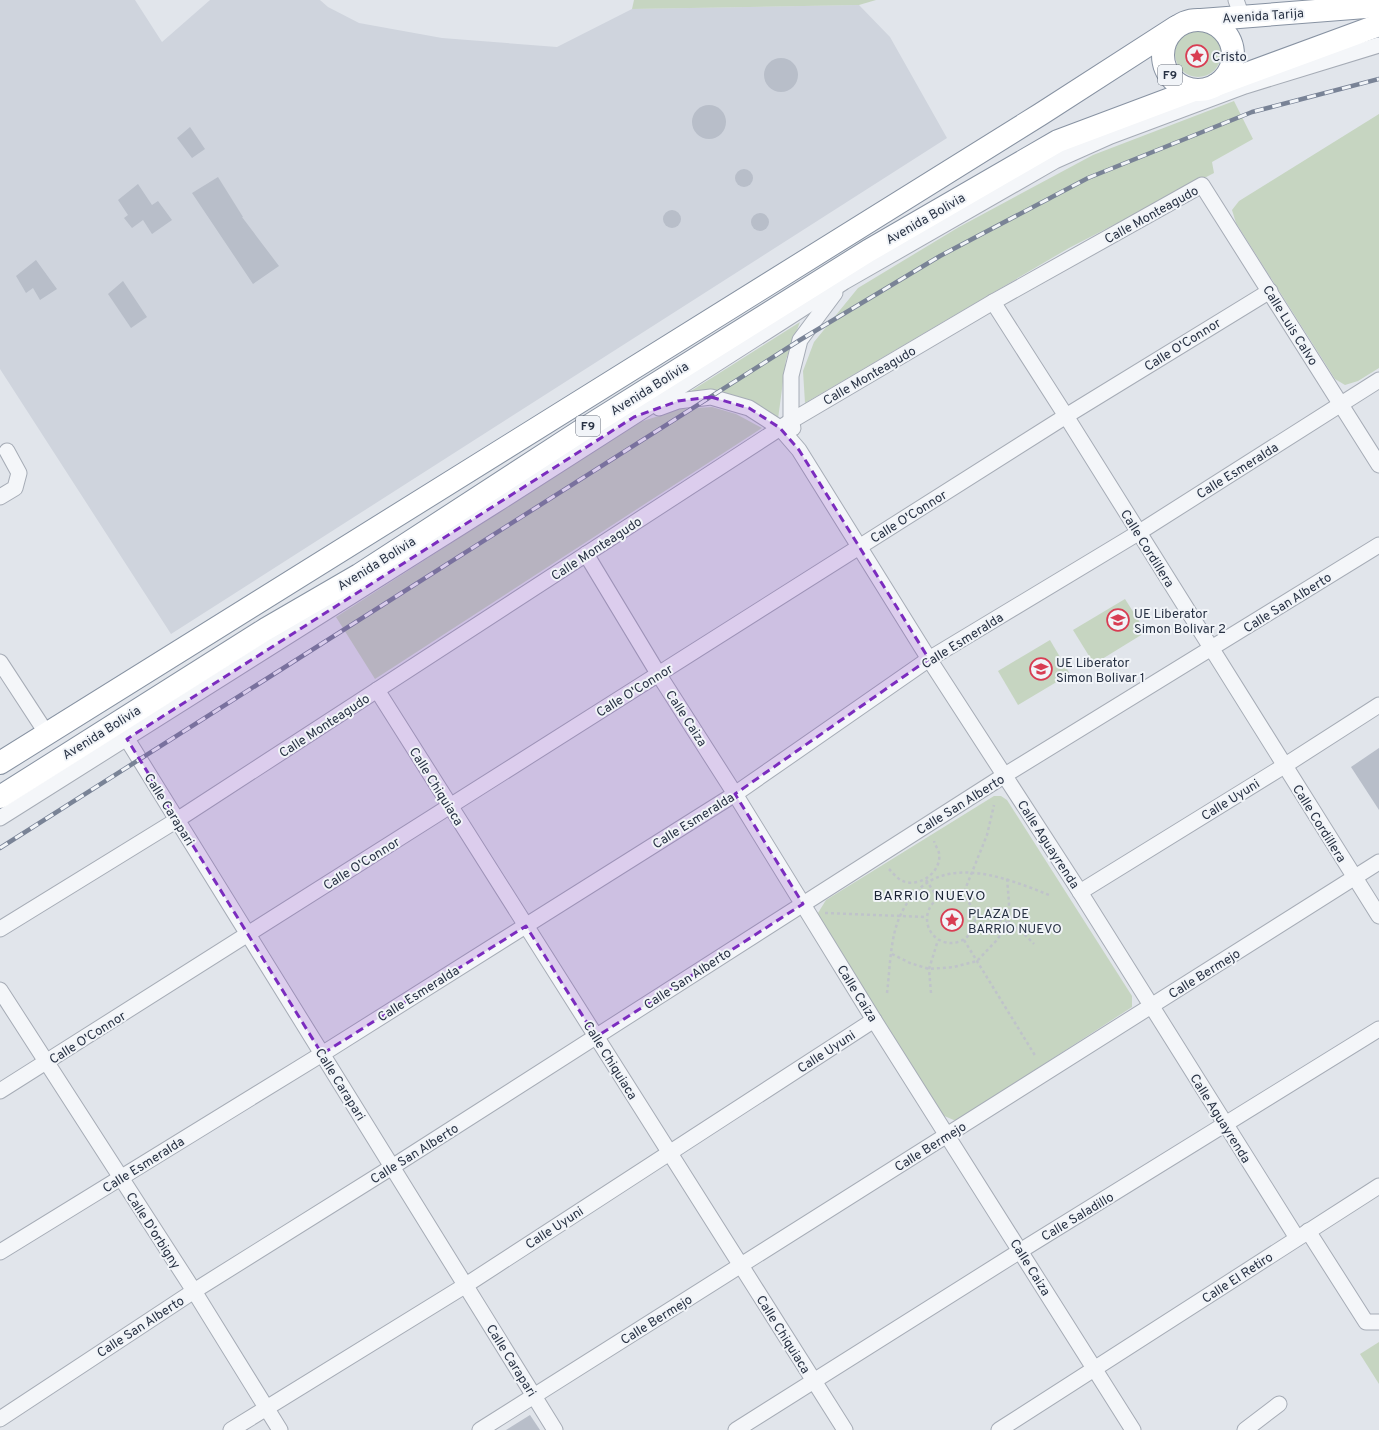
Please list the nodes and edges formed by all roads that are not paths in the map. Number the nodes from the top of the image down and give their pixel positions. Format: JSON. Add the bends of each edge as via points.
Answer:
{"nodes":[{"id":1,"x":1356,"y":0,"type":"edge"},
{"id":2,"x":1379,"y":6,"type":"edge"},
{"id":3,"x":1239,"y":8,"type":"edge"},
{"id":4,"x":1316,"y":11,"type":"junction"},
{"id":5,"x":1379,"y":18,"type":"edge"},
{"id":6,"x":1186,"y":24,"type":"junction"},
{"id":7,"x":1369,"y":29,"type":"edge"},
{"id":8,"x":1379,"y":45,"type":"edge"},
{"id":9,"x":1204,"y":88,"type":"junction"},
{"id":10,"x":1202,"y":185,"type":"joint"},
{"id":11,"x":868,"y":251,"type":"junction"},
{"id":12,"x":844,"y":282,"type":"junction"},
{"id":13,"x":1270,"y":290,"type":"junction"},
{"id":14,"x":993,"y":302,"type":"junction"},
{"id":15,"x":1379,"y":380,"type":"edge"},
{"id":16,"x":1340,"y":404,"type":"junction"},
{"id":17,"x":1066,"y":416,"type":"junction"},
{"id":18,"x":634,"y":417,"type":"junction"},
{"id":19,"x":785,"y":425,"type":"junction"},
{"id":20,"x":7,"y":451,"type":"dead end"},
{"id":21,"x":1379,"y":464,"type":"edge"},
{"id":22,"x":0,"y":497,"type":"edge"},
{"id":23,"x":1138,"y":533,"type":"junction"},
{"id":24,"x":1379,"y":545,"type":"edge"},
{"id":25,"x":859,"y":547,"type":"junction"},
{"id":26,"x":586,"y":554,"type":"junction"},
{"id":27,"x":1211,"y":649,"type":"junction"},
{"id":28,"x":929,"y":659,"type":"junction"},
{"id":29,"x":0,"y":662,"type":"edge"},
{"id":30,"x":659,"y":675,"type":"junction"},
{"id":31,"x":377,"y":690,"type":"junction"},
{"id":32,"x":1379,"y":705,"type":"edge"},
{"id":33,"x":46,"y":734,"type":"junction"},
{"id":34,"x":127,"y":739,"type":"junction"},
{"id":35,"x":0,"y":763,"type":"edge"},
{"id":36,"x":1284,"y":766,"type":"junction"},
{"id":37,"x":1005,"y":775,"type":"junction"},
{"id":38,"x":735,"y":794,"type":"junction"},
{"id":39,"x":0,"y":797,"type":"edge"},
{"id":40,"x":450,"y":807,"type":"junction"},
{"id":41,"x":0,"y":818,"type":"edge"},
{"id":42,"x":177,"y":820,"type":"junction"},
{"id":43,"x":1379,"y":862,"type":"edge"},
{"id":44,"x":1354,"y":877,"type":"junction"},
{"id":45,"x":1080,"y":892,"type":"junction"},
{"id":46,"x":803,"y":904,"type":"junction"},
{"id":47,"x":1379,"y":916,"type":"edge"},
{"id":48,"x":526,"y":926,"type":"junction"},
{"id":49,"x":0,"y":929,"type":"edge"},
{"id":50,"x":248,"y":934,"type":"junction"},
{"id":51,"x":0,"y":990,"type":"edge"},
{"id":52,"x":1150,"y":1006,"type":"junction"},
{"id":53,"x":874,"y":1020,"type":"junction"},
{"id":54,"x":1379,"y":1029,"type":"edge"},
{"id":55,"x":596,"y":1036,"type":"junction"},
{"id":56,"x":322,"y":1054,"type":"junction"},
{"id":57,"x":47,"y":1062,"type":"junction"},
{"id":58,"x":0,"y":1091,"type":"edge"},
{"id":59,"x":1226,"y":1125,"type":"junction"},
{"id":60,"x":947,"y":1135,"type":"junction"},
{"id":61,"x":669,"y":1153,"type":"junction"},
{"id":62,"x":392,"y":1167,"type":"junction"},
{"id":63,"x":121,"y":1179,"type":"junction"},
{"id":64,"x":1379,"y":1186,"type":"edge"},
{"id":65,"x":1302,"y":1235,"type":"junction"},
{"id":66,"x":1020,"y":1251,"type":"junction"},
{"id":67,"x":0,"y":1252,"type":"edge"},
{"id":68,"x":741,"y":1265,"type":"junction"},
{"id":69,"x":466,"y":1285,"type":"junction"},
{"id":70,"x":194,"y":1291,"type":"junction"},
{"id":71,"x":1379,"y":1322,"type":"edge"},
{"id":72,"x":1096,"y":1369,"type":"junction"},
{"id":73,"x":814,"y":1381,"type":"junction"},
{"id":74,"x":534,"y":1396,"type":"junction"},
{"id":75,"x":1279,"y":1404,"type":"dead end"},
{"id":76,"x":267,"y":1408,"type":"junction"},
{"id":77,"x":0,"y":1419,"type":"edge"},
{"id":78,"x":231,"y":1430,"type":"edge"},
{"id":79,"x":280,"y":1430,"type":"edge"},
{"id":80,"x":480,"y":1430,"type":"edge"},
{"id":81,"x":555,"y":1430,"type":"edge"},
{"id":82,"x":736,"y":1430,"type":"edge"},
{"id":83,"x":845,"y":1430,"type":"edge"},
{"id":84,"x":999,"y":1430,"type":"edge"},
{"id":85,"x":1133,"y":1430,"type":"edge"},
{"id":86,"x":1245,"y":1430,"type":"edge"}],
"edges":[{"from":1,"to":4,"type":"street"},
{"from":2,"to":4,"type":"highway","name":"Avenida Tarija","number":"F9"},
{"from":3,"to":4,"type":"highway","name":"Avenida Tarija","number":"F9"},
{"from":3,"to":6,"type":"highway","name":"Avenida Tarija","number":"F9"},
{"from":5,"to":7,"type":"highway"},
{"from":6,"to":9,"type":"highway","number":"F9","via":[[1168,36],[1164,48],[1165,65],[1173,80],[1183,87]]},
{"from":6,"to":9,"type":"highway","number":"F9","via":[[1207,21],[1218,26],[1231,45],[1233,57],[1224,79]]},
{"from":6,"to":33,"type":"highway","name":"Avenida Bolivia","number":"F9"},
{"from":7,"to":9,"type":"highway","number":"F9"},
{"from":8,"to":12,"type":"street","via":[[1245,86],[1111,136],[1055,161]]},
{"from":9,"to":11,"type":"highway","name":"Avenida Bolivia","number":"F9","via":[[1058,141]]},
{"from":10,"to":13,"type":"street","name":"Calle Luis Calvo"},
{"from":10,"to":14,"type":"street","name":"Calle Monteagudo"},
{"from":11,"to":12,"type":"street"},
{"from":11,"to":39,"type":"highway","name":"Avenida Bolivia","number":"F9","via":[[579,432],[359,575],[266,629]]},
{"from":12,"to":18,"type":"street"},
{"from":12,"to":19,"type":"street","via":[[800,340],[791,376]]},
{"from":13,"to":16,"type":"street","name":"Calle Luis Calvo"},
{"from":13,"to":17,"type":"street","name":"Calle O'Connor"},
{"from":14,"to":17,"type":"street","name":"Calle Cordillera"},
{"from":14,"to":19,"type":"street","name":"Calle Monteagudo"},
{"from":15,"to":16,"type":"street","name":"Calle Esmeralda"},
{"from":16,"to":21,"type":"street","name":"Calle Luis Calvo"},
{"from":16,"to":23,"type":"street","name":"Calle Esmeralda"},
{"from":17,"to":23,"type":"street","name":"Calle Cordillera"},
{"from":17,"to":25,"type":"street","name":"Calle O'Connor"},
{"from":18,"to":19,"type":"street","name":"Calle Aguayrenda","via":[[678,401],[711,397],[749,408]]},
{"from":18,"to":34,"type":"street"},
{"from":19,"to":25,"type":"street","name":"Calle Aguayrenda"},
{"from":19,"to":26,"type":"street","name":"Calle Monteagudo"},
{"from":20,"to":22,"type":"street","via":[[19,473],[15,488]]},
{"from":23,"to":27,"type":"street","name":"Calle Cordillera"},
{"from":23,"to":28,"type":"street","name":"Calle Esmeralda"},
{"from":24,"to":27,"type":"street","name":"Calle San Alberto"},
{"from":25,"to":28,"type":"street","name":"Calle Aguayrenda"},
{"from":25,"to":30,"type":"street","name":"Calle O'Connor"},
{"from":26,"to":30,"type":"street","name":"Calle Caiza"},
{"from":26,"to":31,"type":"street","name":"Calle Monteagudo"},
{"from":27,"to":36,"type":"street","name":"Calle Cordillera"},
{"from":27,"to":37,"type":"street","name":"Calle San Alberto"},
{"from":28,"to":37,"type":"street","name":"Calle Aguayrenda"},
{"from":28,"to":38,"type":"street","name":"Calle Esmeralda"},
{"from":29,"to":33,"type":"street"},
{"from":30,"to":38,"type":"street","name":"Calle Caiza"},
{"from":30,"to":40,"type":"street","name":"Calle O'Connor"},
{"from":31,"to":40,"type":"street","name":"Calle Chiquiaca"},
{"from":31,"to":42,"type":"street","name":"Calle Monteagudo"},
{"from":32,"to":36,"type":"street","name":"Calle Uyuni"},
{"from":33,"to":35,"type":"highway","name":"Avenida Bolivia","number":"F9"},
{"from":34,"to":41,"type":"street"},
{"from":34,"to":42,"type":"street","name":"Calle Carapari"},
{"from":36,"to":44,"type":"street","name":"Calle Cordillera"},
{"from":36,"to":45,"type":"street","name":"Calle Uyuni"},
{"from":37,"to":45,"type":"street","name":"Calle Aguayrenda"},
{"from":37,"to":46,"type":"street","name":"Calle San Alberto"},
{"from":38,"to":46,"type":"street","name":"Calle Caiza"},
{"from":38,"to":48,"type":"street","name":"Calle Esmeralda"},
{"from":40,"to":48,"type":"street","name":"Calle Chiquiaca"},
{"from":40,"to":50,"type":"street","name":"Calle O'Connor"},
{"from":42,"to":49,"type":"street","name":"Calle Monteagudo"},
{"from":42,"to":50,"type":"street","name":"Calle Carapari"},
{"from":43,"to":44,"type":"street","name":"Calle Bermejo"},
{"from":44,"to":47,"type":"street","name":"Calle Cordillera"},
{"from":44,"to":52,"type":"street","name":"Calle Bermejo"},
{"from":45,"to":52,"type":"street","name":"Calle Aguayrenda"},
{"from":46,"to":53,"type":"street","name":"Calle Caiza"},
{"from":46,"to":55,"type":"street","name":"Calle San Alberto"},
{"from":48,"to":55,"type":"street","name":"Calle Chiquiaca"},
{"from":48,"to":56,"type":"street","name":"Calle Esmeralda"},
{"from":50,"to":56,"type":"street","name":"Calle Carapari"},
{"from":50,"to":57,"type":"street","name":"Calle O'Connor"},
{"from":51,"to":57,"type":"street","name":"Calle D'orbigny"},
{"from":52,"to":59,"type":"street","name":"Calle Aguayrenda"},
{"from":52,"to":60,"type":"street","name":"Calle Bermejo"},
{"from":53,"to":60,"type":"street","name":"Calle Caiza"},
{"from":53,"to":61,"type":"street","name":"Calle Uyuni"},
{"from":54,"to":59,"type":"street","name":"Calle Saladillo"},
{"from":55,"to":61,"type":"street","name":"Calle Chiquiaca"},
{"from":55,"to":62,"type":"street","name":"Calle San Alberto"},
{"from":56,"to":62,"type":"street","name":"Calle Carapari"},
{"from":56,"to":63,"type":"street","name":"Calle Esmeralda"},
{"from":57,"to":58,"type":"street","name":"Calle O'Connor"},
{"from":57,"to":63,"type":"street","name":"Calle D'orbigny"},
{"from":59,"to":65,"type":"street","name":"Calle Aguayrenda"},
{"from":59,"to":66,"type":"street","name":"Calle Saladillo"},
{"from":60,"to":66,"type":"street","name":"Calle Caiza"},
{"from":60,"to":68,"type":"street","name":"Calle Bermejo"},
{"from":61,"to":68,"type":"street","name":"Calle Chiquiaca"},
{"from":61,"to":69,"type":"street","name":"Calle Uyuni"},
{"from":62,"to":69,"type":"street","name":"Calle Carapari"},
{"from":62,"to":70,"type":"street","name":"Calle San Alberto"},
{"from":63,"to":67,"type":"street","name":"Calle Esmeralda"},
{"from":63,"to":70,"type":"street","name":"Calle D'orbigny"},
{"from":64,"to":65,"type":"street","name":"Calle El Retiro"},
{"from":65,"to":71,"type":"street","name":"Calle Aguayrenda","via":[[1366,1322]]},
{"from":65,"to":72,"type":"street","name":"Calle El Retiro"},
{"from":66,"to":72,"type":"street","name":"Calle Caiza"},
{"from":66,"to":73,"type":"street","name":"Calle Saladillo"},
{"from":68,"to":73,"type":"street","name":"Calle Chiquiaca"},
{"from":68,"to":74,"type":"street","name":"Calle Bermejo"},
{"from":69,"to":74,"type":"street","name":"Calle Carapari"},
{"from":69,"to":76,"type":"street","name":"Calle Uyuni"},
{"from":70,"to":76,"type":"street","name":"Calle D'orbigny"},
{"from":70,"to":77,"type":"street","name":"Calle San Alberto"},
{"from":72,"to":84,"type":"street"},
{"from":72,"to":85,"type":"street","name":"Calle Caiza"},
{"from":73,"to":82,"type":"street","name":"Calle Saladillo"},
{"from":73,"to":83,"type":"street","name":"Calle Chiquiaca"},
{"from":74,"to":80,"type":"street","name":"Calle Bermejo"},
{"from":74,"to":81,"type":"street","name":"Calle Carapari"},
{"from":75,"to":86,"type":"street"},
{"from":76,"to":78,"type":"street","name":"Calle Uyuni"},
{"from":76,"to":79,"type":"street","name":"Calle D'orbigny"}]}
